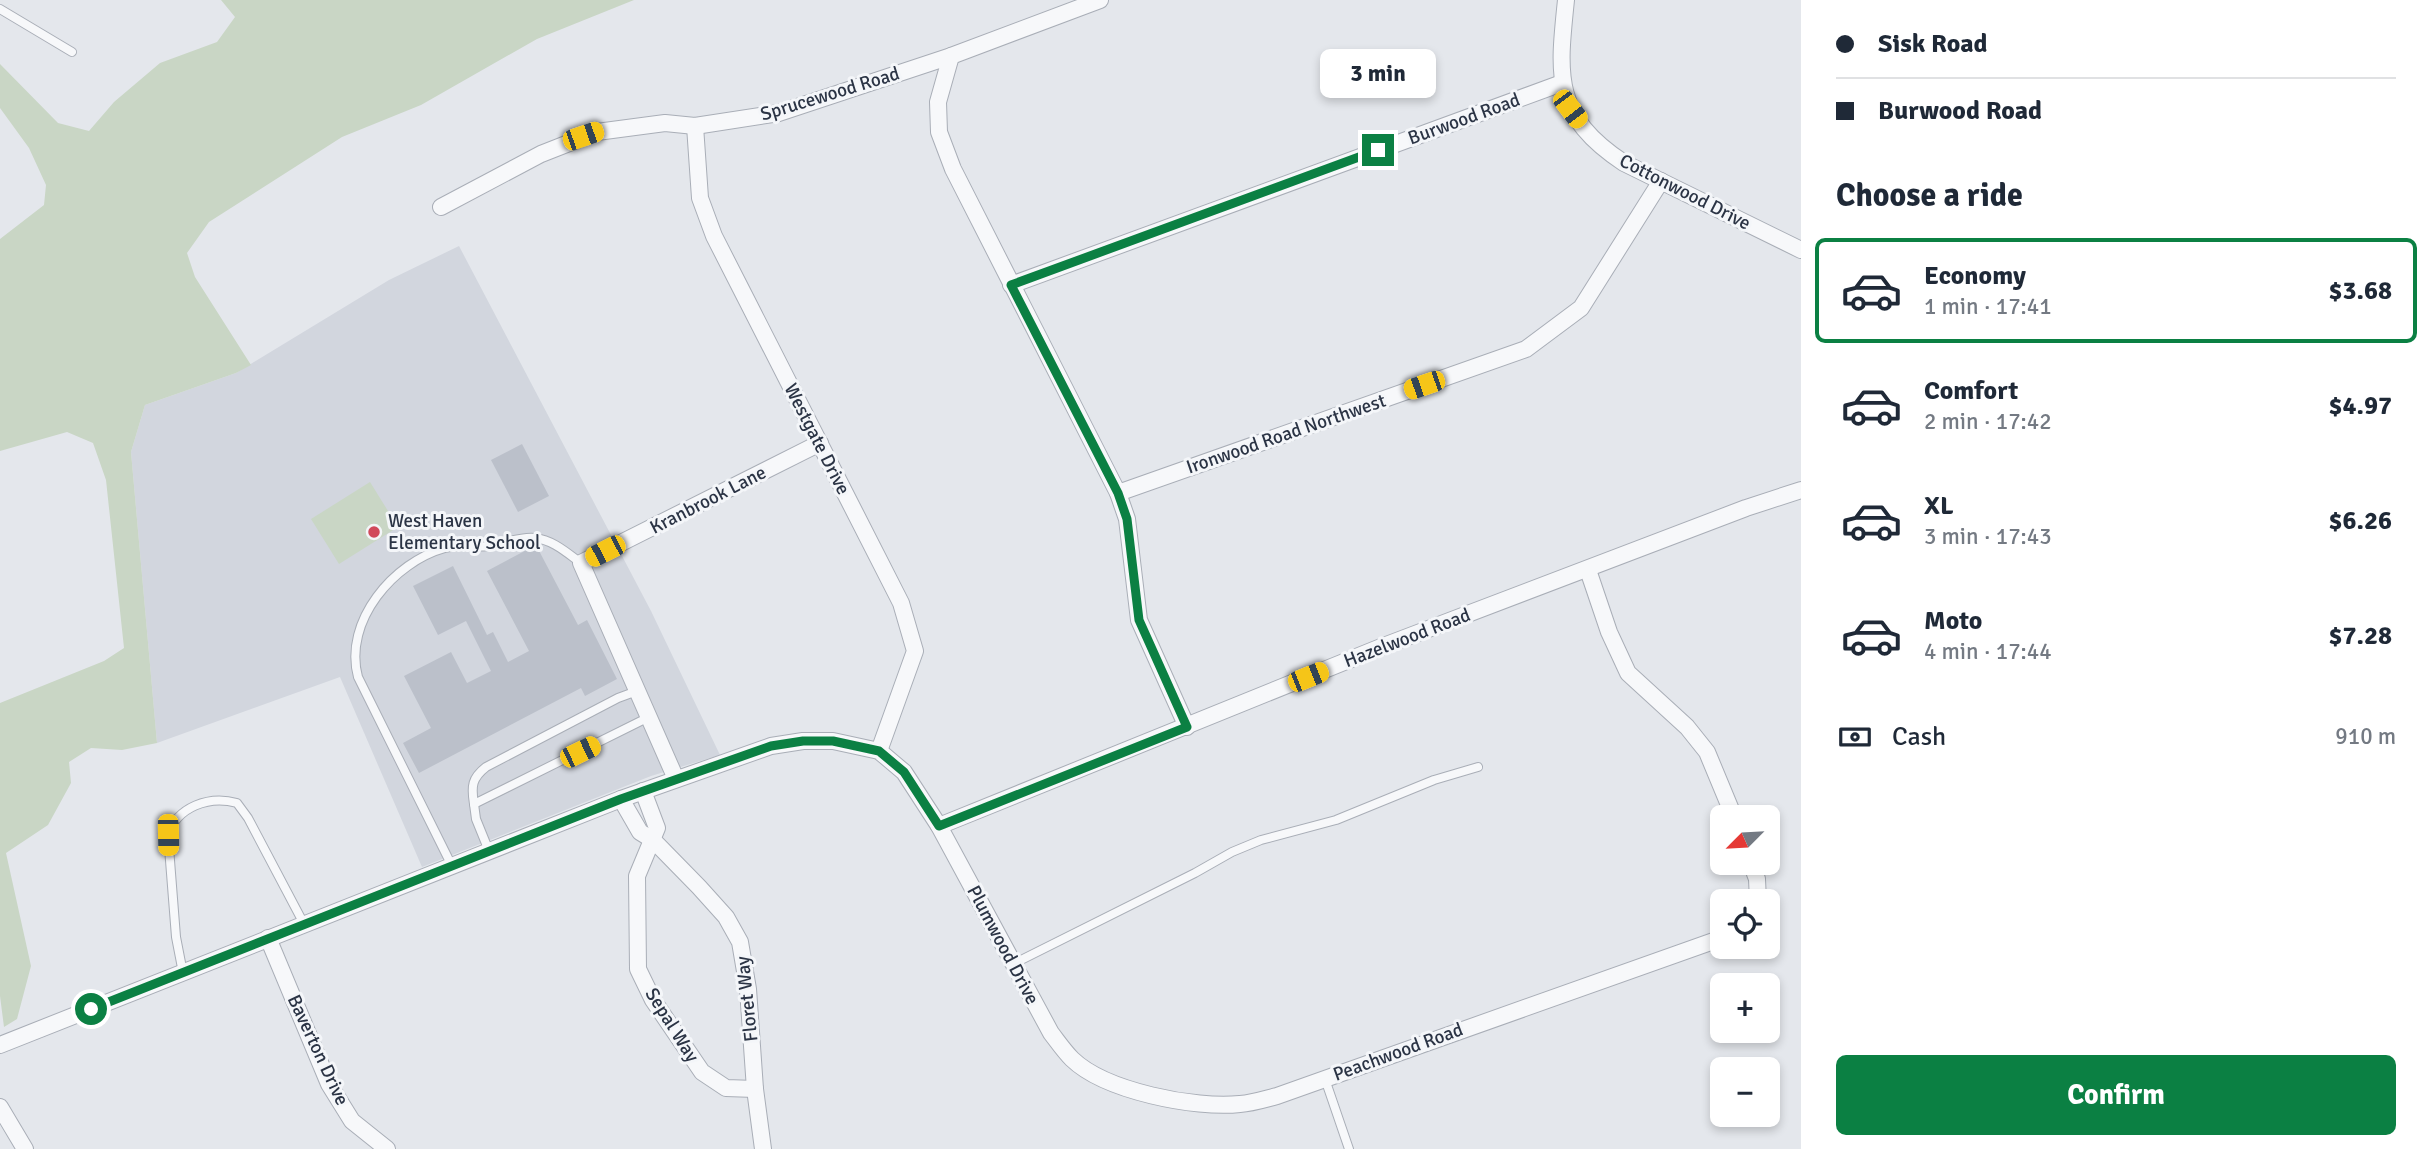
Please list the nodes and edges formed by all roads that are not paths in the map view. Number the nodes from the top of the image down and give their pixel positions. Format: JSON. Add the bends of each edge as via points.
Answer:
{"nodes":[{"id":1,"x":1100,"y":0,"type":"edge"},
{"id":2,"x":1566,"y":0,"type":"edge"},
{"id":3,"x":0,"y":9,"type":"edge"},
{"id":4,"x":72,"y":52,"type":"dead end"},
{"id":5,"x":951,"y":56,"type":"junction"},
{"id":6,"x":1562,"y":83,"type":"junction"},
{"id":7,"x":695,"y":126,"type":"junction"},
{"id":8,"x":1661,"y":181,"type":"junction"},
{"id":9,"x":440,"y":207,"type":"dead end"},
{"id":10,"x":1801,"y":250,"type":"edge"},
{"id":11,"x":1011,"y":285,"type":"junction"},
{"id":12,"x":820,"y":443,"type":"junction"},
{"id":13,"x":1801,"y":490,"type":"edge"},
{"id":14,"x":1118,"y":493,"type":"junction"},
{"id":15,"x":582,"y":563,"type":"junction"},
{"id":16,"x":1588,"y":569,"type":"junction"},
{"id":17,"x":637,"y":691,"type":"junction"},
{"id":18,"x":649,"y":718,"type":"junction"},
{"id":19,"x":1187,"y":727,"type":"junction"},
{"id":20,"x":879,"y":751,"type":"junction"},
{"id":21,"x":1478,"y":767,"type":"dead end"},
{"id":22,"x":676,"y":779,"type":"junction"},
{"id":23,"x":643,"y":791,"type":"junction"},
{"id":24,"x":621,"y":799,"type":"junction"},
{"id":25,"x":474,"y":804,"type":"junction"},
{"id":26,"x":1729,"y":805,"type":"edge"},
{"id":27,"x":939,"y":826,"type":"junction"},
{"id":28,"x":653,"y":839,"type":"junction"},
{"id":29,"x":489,"y":852,"type":"junction"},
{"id":30,"x":452,"y":866,"type":"junction"},
{"id":31,"x":304,"y":923,"type":"junction"},
{"id":32,"x":268,"y":937,"type":"junction"},
{"id":33,"x":1710,"y":942,"type":"edge"},
{"id":34,"x":1013,"y":964,"type":"junction"},
{"id":35,"x":183,"y":973,"type":"junction"},
{"id":36,"x":0,"y":1045,"type":"edge"},
{"id":37,"x":1072,"y":1060,"type":"joint"},
{"id":38,"x":1325,"y":1079,"type":"junction"},
{"id":39,"x":755,"y":1089,"type":"junction"},
{"id":40,"x":0,"y":1107,"type":"edge"},
{"id":41,"x":25,"y":1149,"type":"edge"},
{"id":42,"x":387,"y":1149,"type":"edge"},
{"id":43,"x":763,"y":1149,"type":"edge"},
{"id":44,"x":1349,"y":1149,"type":"edge"}],
"edges":[{"from":1,"to":5,"type":"street","name":"Sprucewood Road"},
{"from":2,"to":6,"type":"street","name":"Cottonwood Drive"},
{"from":3,"to":4,"type":"lane"},
{"from":5,"to":7,"type":"street","name":"Sprucewood Road","via":[[779,113]]},
{"from":5,"to":11,"type":"street","via":[[938,102],[939,132]]},
{"from":6,"to":8,"type":"street","name":"Cottonwood Drive","via":[[1570,109],[1603,149]]},
{"from":6,"to":11,"type":"street","name":"Burwood Road"},
{"from":7,"to":9,"type":"street","name":"Sprucewood Road","via":[[665,123],[597,132],[541,154]]},
{"from":7,"to":12,"type":"street","name":"Westgate Drive","via":[[700,198],[714,236]]},
{"from":8,"to":10,"type":"street","name":"Cottonwood Drive"},
{"from":8,"to":14,"type":"street","name":"Ironwood Road Northwest","via":[[1581,309],[1526,349]]},
{"from":11,"to":14,"type":"street"},
{"from":12,"to":15,"type":"street","name":"Kranbrook Lane"},
{"from":12,"to":20,"type":"street","name":"Westgate Drive","via":[[901,603],[915,651]]},
{"from":13,"to":16,"type":"street","name":"Hazelwood Road"},
{"from":14,"to":19,"type":"street","via":[[1127,519],[1139,620]]},
{"from":15,"to":17,"type":"street"},
{"from":15,"to":30,"type":"lane","via":[[533,537],[487,546],[448,547],[422,556],[386,585],[359,627],[358,677]]},
{"from":16,"to":19,"type":"street","name":"Hazelwood Road"},
{"from":16,"to":26,"type":"street","via":[[1628,673],[1687,727],[1707,752]]},
{"from":17,"to":18,"type":"street"},
{"from":17,"to":25,"type":"lane","via":[[486,767],[473,781]]},
{"from":18,"to":22,"type":"street"},
{"from":18,"to":25,"type":"lane"},
{"from":19,"to":27,"type":"street","name":"Hazelwood Road"},
{"from":20,"to":22,"type":"street","via":[[833,741],[803,741],[771,746]]},
{"from":20,"to":27,"type":"street","name":"Plumwood Drive","via":[[904,772]]},
{"from":21,"to":34,"type":"lane","via":[[1336,820],[1232,852]]},
{"from":22,"to":23,"type":"street"},
{"from":23,"to":24,"type":"street"},
{"from":23,"to":28,"type":"street","via":[[657,828]]},
{"from":24,"to":28,"type":"street","name":"Floret Way","via":[[640,832]]},
{"from":24,"to":29,"type":"street"},
{"from":25,"to":29,"type":"lane"},
{"from":27,"to":34,"type":"street","name":"Plumwood Drive"},
{"from":28,"to":39,"type":"street","name":"Floret Way","via":[[726,917],[740,942]]},
{"from":28,"to":39,"type":"street","name":"Sepal Way","via":[[637,876],[638,969],[653,1000],[702,1072],[726,1088]]},
{"from":29,"to":30,"type":"street"},
{"from":30,"to":31,"type":"street"},
{"from":31,"to":32,"type":"street"},
{"from":31,"to":35,"type":"lane","via":[[237,803],[196,806],[178,816],[168,835]]},
{"from":32,"to":35,"type":"street"},
{"from":32,"to":42,"type":"street","name":"Baverton Drive","via":[[330,1084],[352,1121]]},
{"from":33,"to":38,"type":"street","name":"Peachwood Road"},
{"from":34,"to":37,"type":"street","name":"Plumwood Drive","via":[[1051,1033]]},
{"from":35,"to":36,"type":"street"},
{"from":37,"to":38,"type":"street","name":"Peachwood Road","via":[[1128,1089],[1201,1104],[1241,1104]]},
{"from":38,"to":44,"type":"lane"},
{"from":39,"to":43,"type":"street","name":"Floret Way"},
{"from":40,"to":41,"type":"street"}]}
